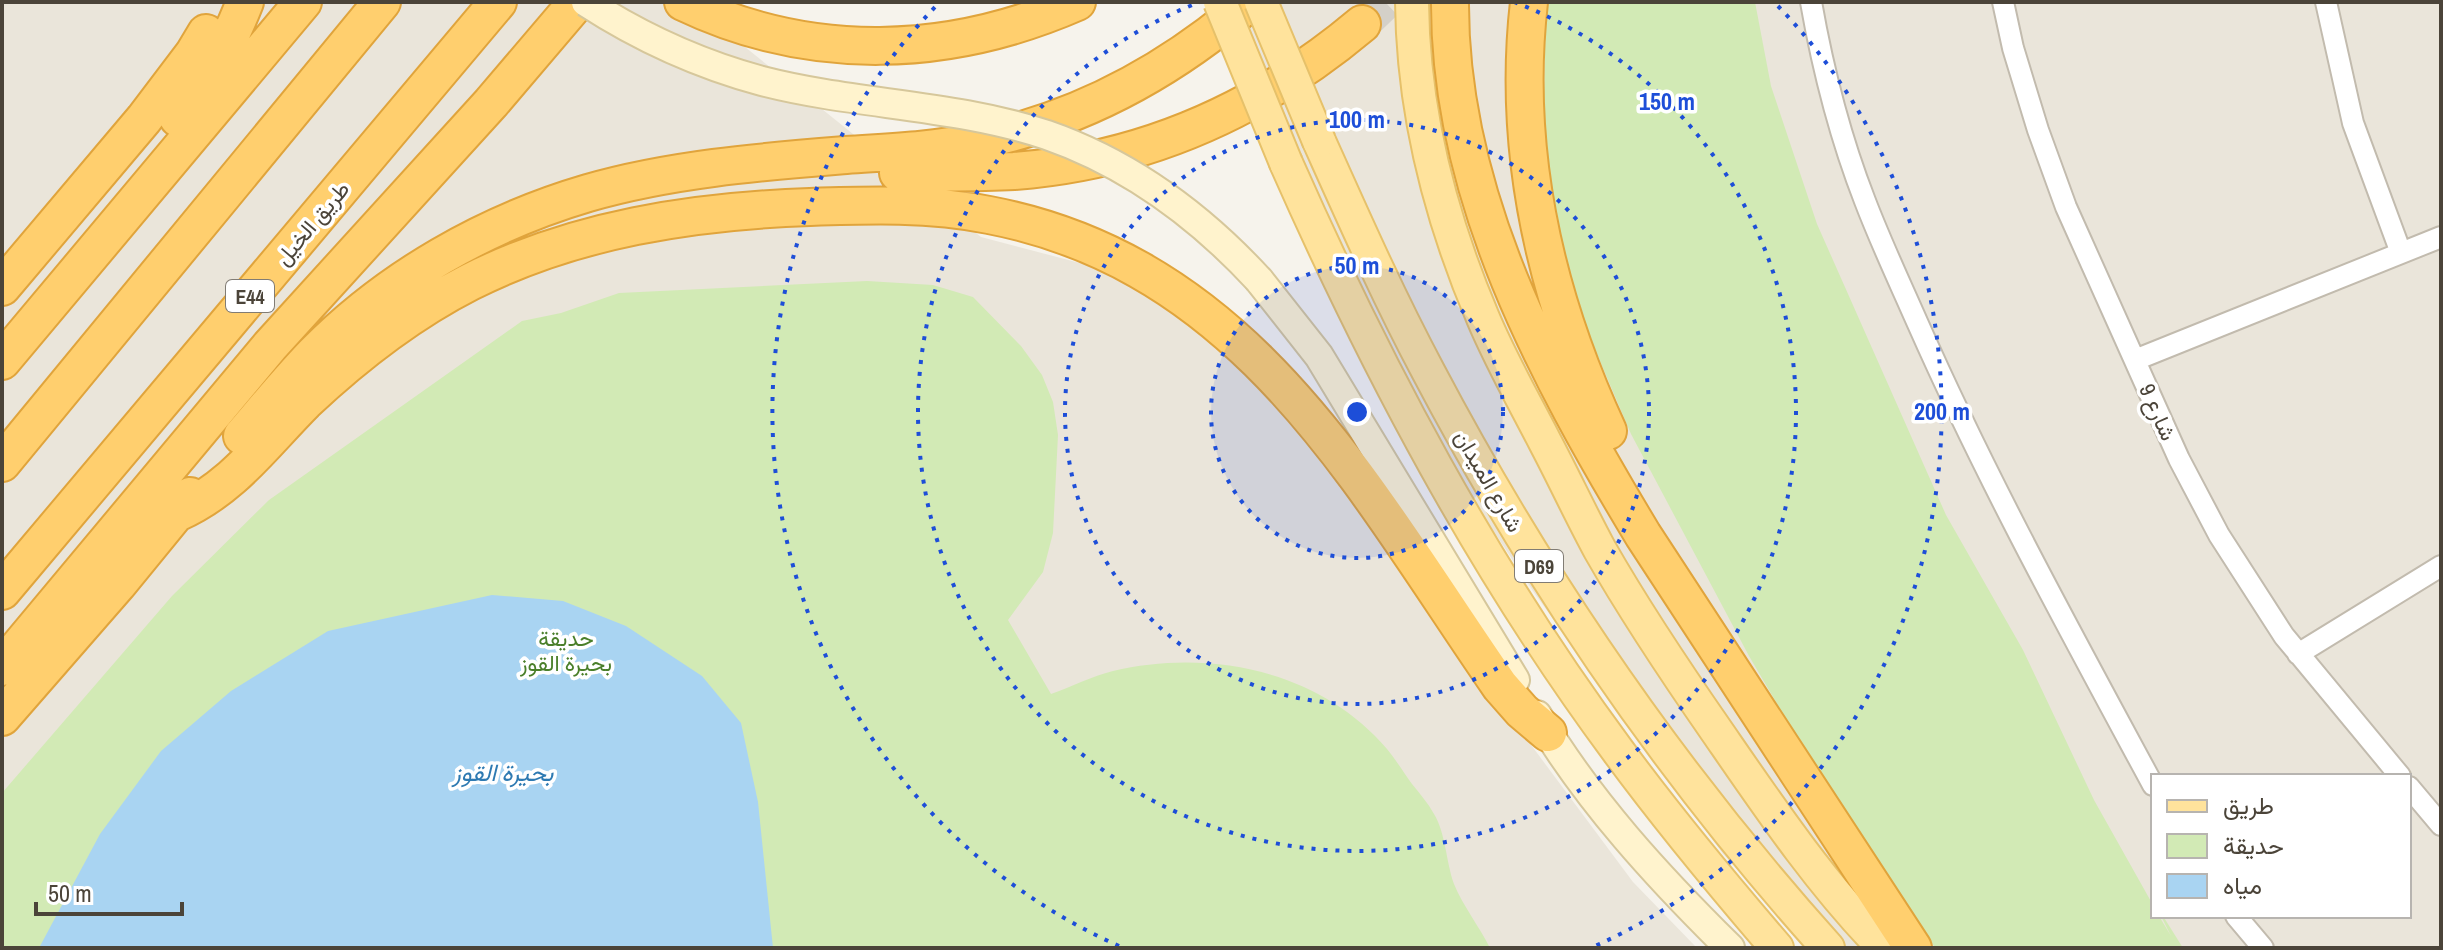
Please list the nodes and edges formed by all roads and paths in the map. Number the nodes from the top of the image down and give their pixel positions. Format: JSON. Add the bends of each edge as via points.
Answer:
{"nodes":[{"id":1,"x":223,"y":2,"type":"edge"},
{"id":2,"x":245,"y":2,"type":"edge"},
{"id":3,"x":303,"y":2,"type":"edge"},
{"id":4,"x":382,"y":2,"type":"edge"},
{"id":5,"x":498,"y":2,"type":"edge"},
{"id":6,"x":577,"y":2,"type":"edge"},
{"id":7,"x":586,"y":2,"type":"edge"},
{"id":8,"x":683,"y":2,"type":"edge"},
{"id":9,"x":1077,"y":2,"type":"edge"},
{"id":10,"x":1220,"y":2,"type":"edge"},
{"id":11,"x":1250,"y":2,"type":"edge"},
{"id":12,"x":1261,"y":2,"type":"edge"},
{"id":13,"x":1412,"y":2,"type":"edge"},
{"id":14,"x":1450,"y":2,"type":"edge"},
{"id":15,"x":1529,"y":2,"type":"edge"},
{"id":16,"x":1811,"y":2,"type":"edge"},
{"id":17,"x":2003,"y":2,"type":"edge"},
{"id":18,"x":2326,"y":2,"type":"edge"},
{"id":19,"x":1362,"y":24,"type":"tunnel mouth"},
{"id":20,"x":672,"y":175,"type":"junction"},
{"id":21,"x":2441,"y":237,"type":"edge"},
{"id":22,"x":2401,"y":253,"type":"junction"},
{"id":23,"x":2,"y":287,"type":"edge"},
{"id":24,"x":2,"y":329,"type":"edge"},
{"id":25,"x":2135,"y":360,"type":"junction"},
{"id":26,"x":2,"y":361,"type":"edge"},
{"id":27,"x":2,"y":463,"type":"edge"},
{"id":28,"x":177,"y":513,"type":"junction"},
{"id":29,"x":2441,"y":566,"type":"edge"},
{"id":30,"x":1678,"y":590,"type":"junction"},
{"id":31,"x":2,"y":591,"type":"edge"},
{"id":32,"x":2298,"y":654,"type":"junction"},
{"id":33,"x":2,"y":667,"type":"edge"},
{"id":34,"x":2,"y":717,"type":"edge"},
{"id":35,"x":1548,"y":733,"type":"junction"},
{"id":36,"x":2398,"y":774,"type":"edge"},
{"id":37,"x":2151,"y":781,"type":"edge"},
{"id":38,"x":2411,"y":789,"type":"edge"},
{"id":39,"x":2441,"y":825,"type":"edge"},
{"id":40,"x":2238,"y":918,"type":"edge"},
{"id":41,"x":1730,"y":948,"type":"edge"},
{"id":42,"x":1777,"y":948,"type":"edge"},
{"id":43,"x":1828,"y":948,"type":"edge"},
{"id":44,"x":1884,"y":948,"type":"edge"},
{"id":45,"x":1913,"y":948,"type":"edge"},
{"id":46,"x":2263,"y":948,"type":"edge"}],
"edges":[{"from":1,"to":23,"type":"highway","via":[[194,53],[144,119]]},
{"from":2,"to":24,"type":"highway","via":[[182,114]]},
{"from":3,"to":26,"type":"highway"},
{"from":4,"to":27,"type":"highway"},
{"from":5,"to":31,"type":"highway","name":"طريق الخيل","number":"E44"},
{"from":6,"to":33,"type":"highway","via":[[270,346]]},
{"from":7,"to":35,"type":"main road","bridge":true,"via":[[648,38],[749,77],[982,117],[1049,136],[1124,170],[1176,204],[1259,280],[1319,356]]},
{"from":8,"to":9,"type":"highway","via":[[795,39],[905,46],[1012,27]]},
{"from":10,"to":42,"type":"main road","name":"شارع الميدان","number":"D69","bridge":true,"via":[[1327,256],[1441,475],[1518,604],[1607,736]]},
{"from":11,"to":20,"type":"highway","via":[[1188,52],[1131,86],[1084,109],[1009,134],[931,149]]},
{"from":12,"to":43,"type":"main road","name":"شارع الميدان","number":"D69","bridge":true,"via":[[1371,257],[1493,489],[1639,717]]},
{"from":13,"to":44,"type":"main road","via":[[1415,71],[1439,197],[1503,361],[1601,551],[1646,625],[1776,815]]},
{"from":14,"to":30,"type":"highway","via":[[1459,110],[1476,187],[1502,261],[1609,479]]},
{"from":15,"to":30,"type":"highway","via":[[1527,135],[1537,216],[1555,295],[1582,372]]},
{"from":16,"to":37,"type":"street","via":[[1835,111],[1884,246],[1964,426]]},
{"from":17,"to":25,"type":"street","name":"شارع 9","via":[[2038,130],[2066,207]]},
{"from":18,"to":22,"type":"street","via":[[2353,123]]},
{"from":19,"to":20,"type":"highway","via":[[1306,69],[1219,119],[1152,144],[1083,161],[1014,171]]},
{"from":20,"to":28,"type":"highway","via":[[589,193],[510,221],[403,280],[315,353]]},
{"from":21,"to":22,"type":"street"},
{"from":22,"to":25,"type":"street"},
{"from":25,"to":32,"type":"street","name":"شارع 9","via":[[2219,535]]},
{"from":28,"to":34,"type":"highway"},
{"from":28,"to":35,"type":"highway","via":[[233,478],[324,385],[398,326],[469,283],[550,249],[633,226],[738,212],[897,206],[985,214],[1054,231],[1133,266],[1198,307],[1259,359],[1380,508],[1500,686]]},
{"from":29,"to":32,"type":"street"},
{"from":30,"to":45,"type":"highway"},
{"from":32,"to":36,"type":"street","name":"شارع 9"},
{"from":35,"to":41,"type":"main road","via":[[1648,864]]},
{"from":38,"to":39,"type":"street"},
{"from":40,"to":46,"type":"street"}]}
